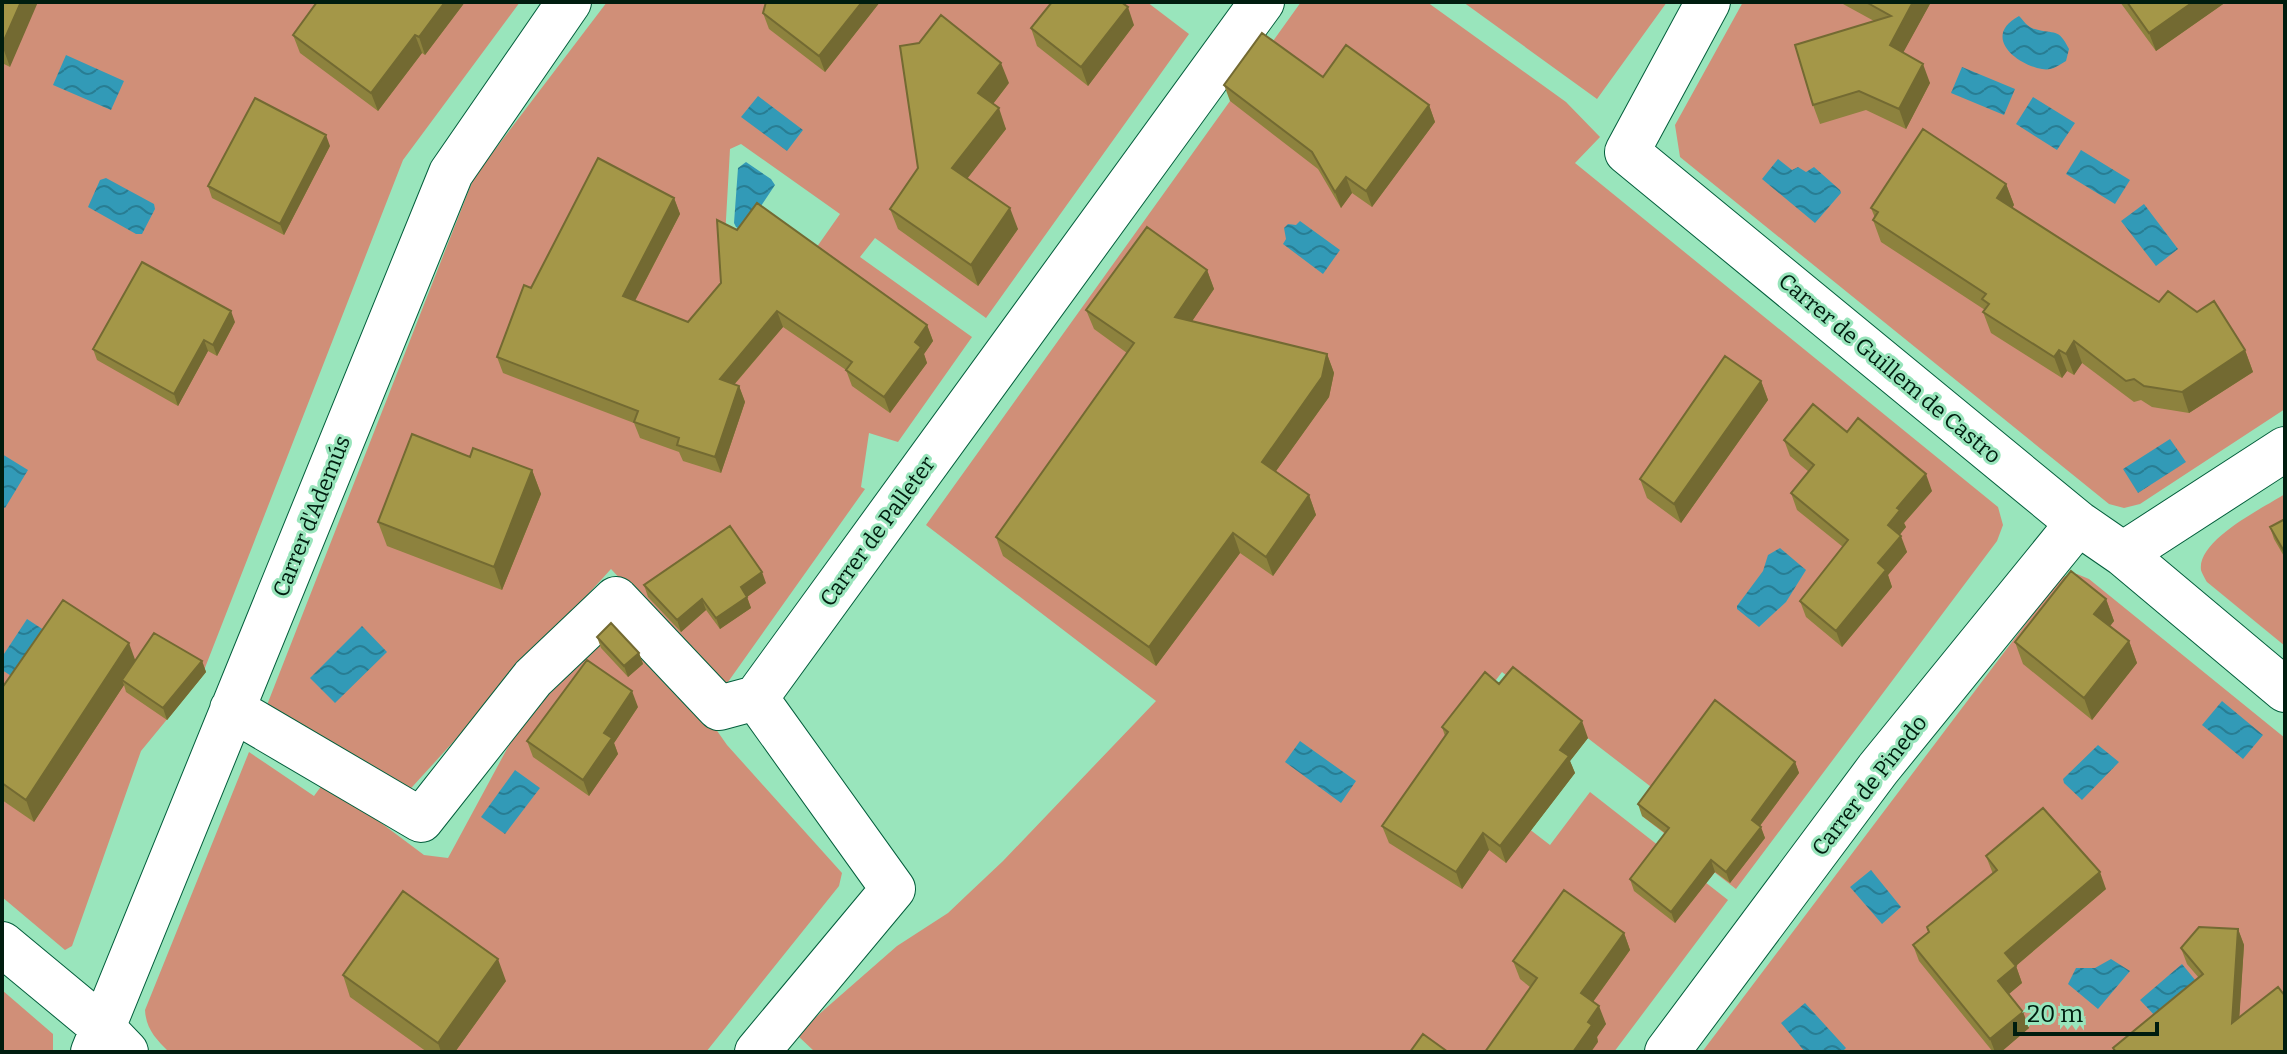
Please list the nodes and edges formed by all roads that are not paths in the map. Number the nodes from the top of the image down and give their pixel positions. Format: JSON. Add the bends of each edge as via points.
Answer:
{"nodes":[{"id":1,"x":569,"y":2,"type":"edge"},
{"id":2,"x":1262,"y":2,"type":"edge"},
{"id":3,"x":1708,"y":2,"type":"edge"},
{"id":4,"x":2285,"y":449,"type":"edge"},
{"id":5,"x":2078,"y":523,"type":"junction"},
{"id":6,"x":2123,"y":554,"type":"junction"},
{"id":7,"x":2285,"y":690,"type":"edge"},
{"id":8,"x":756,"y":698,"type":"junction"},
{"id":9,"x":232,"y":709,"type":"junction"},
{"id":10,"x":2,"y":944,"type":"edge"},
{"id":11,"x":107,"y":1044,"type":"edge"},
{"id":12,"x":757,"y":1052,"type":"edge"},
{"id":13,"x":1667,"y":1052,"type":"edge"}],
"edges":[{"from":1,"to":9,"type":"street","name":"Carrer d'Ademús","via":[[451,173]]},
{"from":2,"to":8,"type":"street","name":"Carrer de Palleter"},
{"from":3,"to":5,"type":"street","name":"Carrer de Guillem de Castro","via":[[1627,152]]},
{"from":4,"to":6,"type":"street"},
{"from":5,"to":6,"type":"street","name":"Carrer de Guillem de Castro"},
{"from":5,"to":13,"type":"street","name":"Carrer de Pinedo","via":[[1878,769]]},
{"from":6,"to":7,"type":"street","name":"Carrer de Guillem de Castro"},
{"from":8,"to":9,"type":"street","via":[[719,708],[616,599],[533,678],[421,820]]},
{"from":8,"to":12,"type":"street","via":[[893,889]]},
{"from":9,"to":11,"type":"street","name":"Carrer d'Ademús"},
{"from":10,"to":11,"type":"street"}]}
